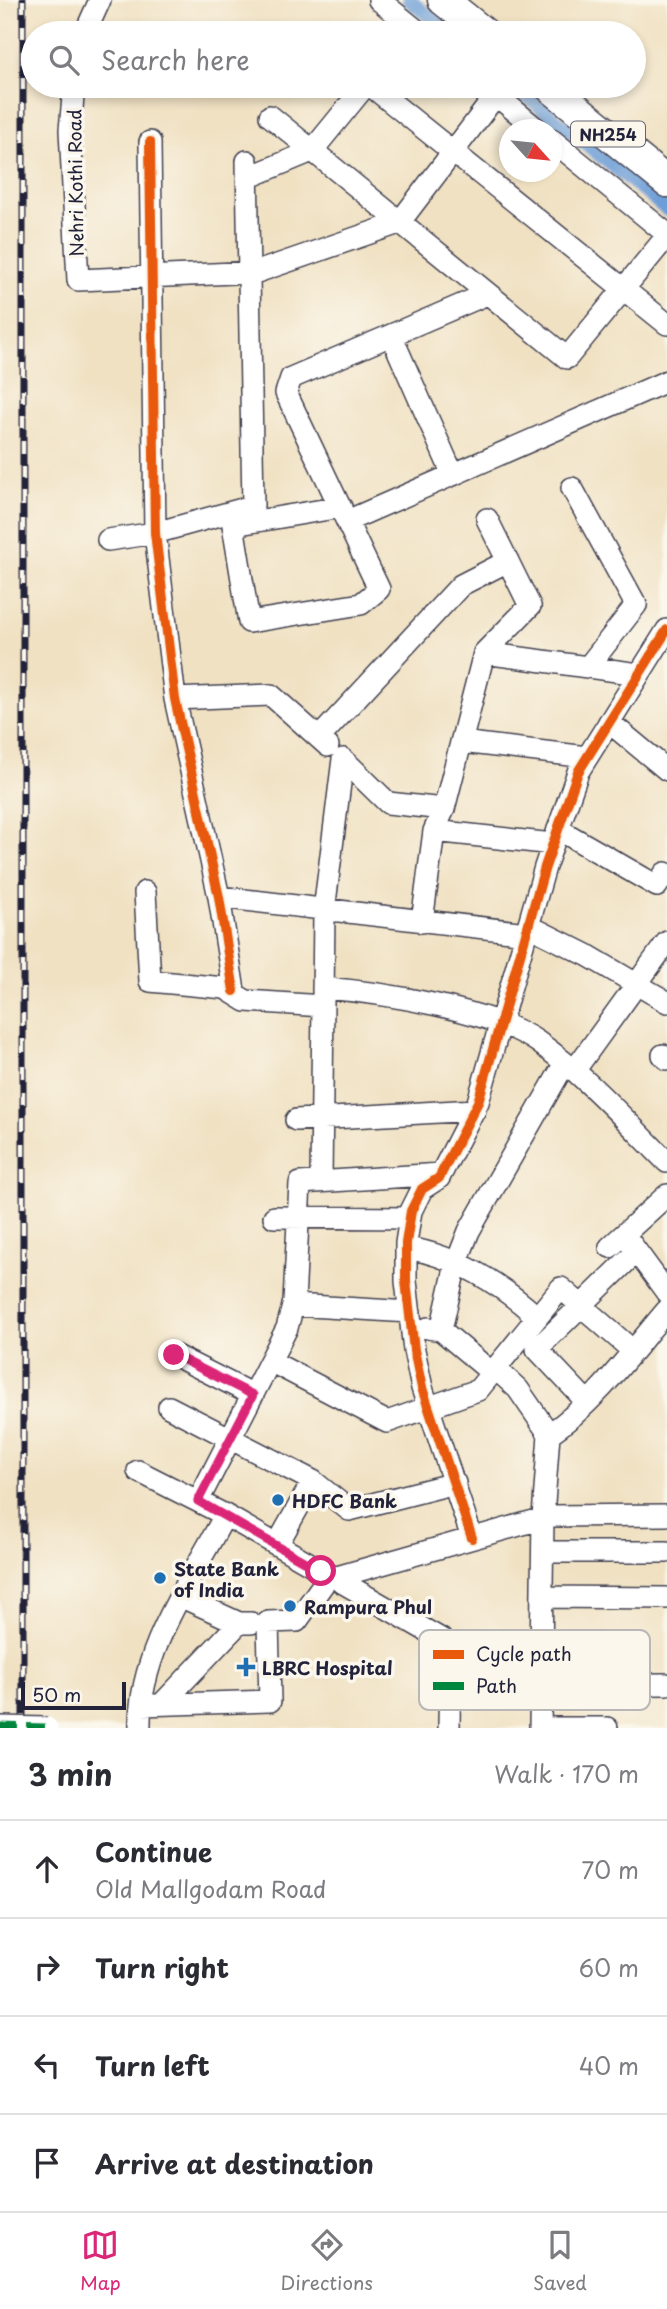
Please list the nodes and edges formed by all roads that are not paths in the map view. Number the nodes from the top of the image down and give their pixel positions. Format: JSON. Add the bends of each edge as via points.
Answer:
{"nodes":[{"id":1,"x":100,"y":0,"type":"edge"},
{"id":2,"x":379,"y":0,"type":"edge"},
{"id":3,"x":443,"y":0,"type":"edge"},
{"id":4,"x":91,"y":21,"type":"edge"},
{"id":5,"x":405,"y":21,"type":"edge"},
{"id":6,"x":469,"y":21,"type":"edge"},
{"id":7,"x":73,"y":98,"type":"edge"},
{"id":8,"x":355,"y":98,"type":"edge"},
{"id":9,"x":386,"y":98,"type":"edge"},
{"id":10,"x":486,"y":98,"type":"edge"},
{"id":11,"x":499,"y":98,"type":"edge"},
{"id":12,"x":563,"y":98,"type":"edge"},
{"id":13,"x":270,"y":116,"type":"dead end"},
{"id":14,"x":525,"y":119,"type":"edge"},
{"id":15,"x":150,"y":142,"type":"dead end"},
{"id":16,"x":562,"y":149,"type":"edge"},
{"id":17,"x":312,"y":151,"type":"junction"},
{"id":18,"x":452,"y":151,"type":"junction"},
{"id":19,"x":667,"y":182,"type":"edge"},
{"id":20,"x":399,"y":223,"type":"junction"},
{"id":21,"x":667,"y":235,"type":"edge"},
{"id":22,"x":249,"y":273,"type":"junction"},
{"id":23,"x":152,"y":276,"type":"junction"},
{"id":24,"x":624,"y":289,"type":"junction"},
{"id":25,"x":487,"y":294,"type":"junction"},
{"id":26,"x":667,"y":324,"type":"edge"},
{"id":27,"x":391,"y":335,"type":"junction"},
{"id":28,"x":667,"y":381,"type":"edge"},
{"id":29,"x":453,"y":475,"type":"junction"},
{"id":30,"x":572,"y":488,"type":"dead end"},
{"id":31,"x":344,"y":514,"type":"junction"},
{"id":32,"x":488,"y":519,"type":"dead end"},
{"id":33,"x":155,"y":533,"type":"junction"},
{"id":34,"x":108,"y":540,"type":"dead end"},
{"id":35,"x":508,"y":561,"type":"junction"},
{"id":36,"x":667,"y":630,"type":"edge"},
{"id":37,"x":484,"y":653,"type":"junction"},
{"id":38,"x":588,"y":667,"type":"junction"},
{"id":39,"x":639,"y":674,"type":"junction"},
{"id":40,"x":175,"y":699,"type":"junction"},
{"id":41,"x":609,"y":722,"type":"junction"},
{"id":42,"x":319,"y":738,"type":"junction"},
{"id":43,"x":461,"y":742,"type":"junction"},
{"id":44,"x":587,"y":757,"type":"junction"},
{"id":45,"x":343,"y":759,"type":"junction"},
{"id":46,"x":667,"y":770,"type":"edge"},
{"id":47,"x":444,"y":809,"type":"junction"},
{"id":48,"x":434,"y":831,"type":"junction"},
{"id":49,"x":555,"y":837,"type":"junction"},
{"id":50,"x":667,"y":874,"type":"edge"},
{"id":51,"x":145,"y":892,"type":"dead end"},
{"id":52,"x":219,"y":897,"type":"junction"},
{"id":53,"x":324,"y":911,"type":"junction"},
{"id":54,"x":422,"y":922,"type":"junction"},
{"id":55,"x":528,"y":930,"type":"junction"},
{"id":56,"x":667,"y":942,"type":"edge"},
{"id":57,"x":636,"y":982,"type":"junction"},
{"id":58,"x":234,"y":991,"type":"junction"},
{"id":59,"x":323,"y":997,"type":"junction"},
{"id":60,"x":667,"y":1002,"type":"edge"},
{"id":61,"x":502,"y":1022,"type":"junction"},
{"id":62,"x":569,"y":1067,"type":"junction"},
{"id":63,"x":475,"y":1110,"type":"junction"},
{"id":64,"x":322,"y":1119,"type":"junction"},
{"id":65,"x":296,"y":1121,"type":"dead end"},
{"id":66,"x":667,"y":1162,"type":"edge"},
{"id":67,"x":442,"y":1174,"type":"junction"},
{"id":68,"x":321,"y":1181,"type":"junction"},
{"id":69,"x":667,"y":1195,"type":"edge"},
{"id":70,"x":274,"y":1217,"type":"dead end"},
{"id":71,"x":300,"y":1217,"type":"junction"},
{"id":72,"x":410,"y":1218,"type":"junction"},
{"id":73,"x":406,"y":1248,"type":"junction"},
{"id":74,"x":636,"y":1252,"type":"junction"},
{"id":75,"x":456,"y":1264,"type":"junction"},
{"id":76,"x":667,"y":1293,"type":"edge"},
{"id":77,"x":293,"y":1305,"type":"junction"},
{"id":78,"x":579,"y":1307,"type":"junction"},
{"id":79,"x":667,"y":1310,"type":"edge"},
{"id":80,"x":537,"y":1317,"type":"junction"},
{"id":81,"x":411,"y":1320,"type":"junction"},
{"id":82,"x":441,"y":1330,"type":"junction"},
{"id":83,"x":633,"y":1351,"type":"junction"},
{"id":84,"x":174,"y":1355,"type":"dead end"},
{"id":85,"x":271,"y":1362,"type":"junction"},
{"id":86,"x":493,"y":1370,"type":"junction"},
{"id":87,"x":253,"y":1395,"type":"junction"},
{"id":88,"x":587,"y":1402,"type":"junction"},
{"id":89,"x":169,"y":1407,"type":"dead end"},
{"id":90,"x":430,"y":1408,"type":"junction"},
{"id":91,"x":549,"y":1434,"type":"junction"},
{"id":92,"x":230,"y":1438,"type":"junction"},
{"id":93,"x":138,"y":1471,"type":"dead end"},
{"id":94,"x":313,"y":1481,"type":"junction"},
{"id":95,"x":455,"y":1483,"type":"junction"},
{"id":96,"x":198,"y":1501,"type":"junction"},
{"id":97,"x":225,"y":1515,"type":"junction"},
{"id":98,"x":667,"y":1515,"type":"edge"},
{"id":99,"x":543,"y":1517,"type":"junction"},
{"id":100,"x":472,"y":1538,"type":"junction"},
{"id":101,"x":277,"y":1545,"type":"junction"},
{"id":102,"x":543,"y":1552,"type":"junction"},
{"id":103,"x":667,"y":1552,"type":"edge"},
{"id":104,"x":333,"y":1578,"type":"junction"},
{"id":105,"x":182,"y":1597,"type":"junction"},
{"id":106,"x":544,"y":1597,"type":"junction"},
{"id":107,"x":667,"y":1598,"type":"edge"},
{"id":108,"x":268,"y":1622,"type":"junction"},
{"id":109,"x":239,"y":1623,"type":"junction"},
{"id":110,"x":423,"y":1630,"type":"edge"},
{"id":111,"x":543,"y":1630,"type":"edge"},
{"id":112,"x":152,"y":1704,"type":"junction"},
{"id":113,"x":449,"y":1710,"type":"edge"},
{"id":114,"x":541,"y":1710,"type":"edge"},
{"id":115,"x":0,"y":1727,"type":"edge"},
{"id":116,"x":47,"y":1728,"type":"edge"},
{"id":117,"x":140,"y":1728,"type":"edge"},
{"id":118,"x":449,"y":1728,"type":"edge"},
{"id":119,"x":540,"y":1728,"type":"edge"},
{"id":120,"x":607,"y":1728,"type":"edge"}],
"edges":[{"from":1,"to":4,"type":"street"},
{"from":2,"to":5,"type":"street"},
{"from":3,"to":6,"type":"highway"},
{"from":7,"to":23,"type":"street","name":"Nehri Kothi Road","via":[[70,131],[78,280]]},
{"from":8,"to":17,"type":"street"},
{"from":9,"to":18,"type":"street"},
{"from":10,"to":18,"type":"street"},
{"from":11,"to":14,"type":"street"},
{"from":12,"to":19,"type":"highway","number":"NH254"},
{"from":13,"to":17,"type":"street"},
{"from":15,"to":23,"type":"street"},
{"from":16,"to":21,"type":"street"},
{"from":17,"to":20,"type":"street"},
{"from":17,"to":22,"type":"street","via":[[247,169]]},
{"from":18,"to":20,"type":"street"},
{"from":18,"to":24,"type":"street"},
{"from":20,"to":22,"type":"street"},
{"from":20,"to":25,"type":"street"},
{"from":21,"to":24,"type":"street"},
{"from":22,"to":23,"type":"street"},
{"from":22,"to":33,"type":"street","via":[[253,506]]},
{"from":23,"to":33,"type":"street"},
{"from":24,"to":25,"type":"street","via":[[568,358]]},
{"from":24,"to":26,"type":"street"},
{"from":25,"to":27,"type":"street"},
{"from":27,"to":29,"type":"street"},
{"from":27,"to":31,"type":"street","via":[[291,378],[286,393]]},
{"from":28,"to":29,"type":"street"},
{"from":29,"to":31,"type":"street"},
{"from":30,"to":38,"type":"street","via":[[636,605]]},
{"from":31,"to":31,"type":"street","via":[[379,589],[361,604],[249,622],[233,525]]},
{"from":32,"to":35,"type":"street"},
{"from":33,"to":34,"type":"street"},
{"from":33,"to":40,"type":"street"},
{"from":35,"to":37,"type":"street","via":[[530,606]]},
{"from":35,"to":42,"type":"street","via":[[461,585]]},
{"from":36,"to":39,"type":"street"},
{"from":37,"to":38,"type":"street"},
{"from":37,"to":43,"type":"street"},
{"from":38,"to":39,"type":"street"},
{"from":39,"to":41,"type":"street"},
{"from":40,"to":42,"type":"street","via":[[271,695]]},
{"from":40,"to":52,"type":"street"},
{"from":41,"to":44,"type":"street"},
{"from":41,"to":46,"type":"street"},
{"from":42,"to":45,"type":"street"},
{"from":43,"to":44,"type":"street"},
{"from":43,"to":47,"type":"street"},
{"from":44,"to":49,"type":"street"},
{"from":45,"to":47,"type":"street","via":[[388,803]]},
{"from":45,"to":53,"type":"street"},
{"from":47,"to":48,"type":"street"},
{"from":48,"to":49,"type":"street"},
{"from":48,"to":54,"type":"street"},
{"from":49,"to":50,"type":"street","via":[[657,886]]},
{"from":49,"to":55,"type":"street"},
{"from":51,"to":58,"type":"street","via":[[150,981]]},
{"from":52,"to":53,"type":"street"},
{"from":52,"to":58,"type":"street"},
{"from":53,"to":54,"type":"street"},
{"from":53,"to":59,"type":"street"},
{"from":54,"to":55,"type":"street"},
{"from":55,"to":57,"type":"street"},
{"from":55,"to":61,"type":"street"},
{"from":56,"to":57,"type":"street"},
{"from":57,"to":60,"type":"street"},
{"from":57,"to":62,"type":"street"},
{"from":58,"to":59,"type":"street","via":[[246,1001]]},
{"from":59,"to":61,"type":"street","via":[[367,991]]},
{"from":59,"to":64,"type":"street"},
{"from":61,"to":62,"type":"street","via":[[537,1041]]},
{"from":61,"to":63,"type":"street"},
{"from":62,"to":66,"type":"street"},
{"from":62,"to":75,"type":"street","via":[[469,1231]]},
{"from":63,"to":64,"type":"street"},
{"from":63,"to":67,"type":"street"},
{"from":64,"to":65,"type":"street"},
{"from":64,"to":68,"type":"street"},
{"from":67,"to":68,"type":"street"},
{"from":67,"to":72,"type":"street","via":[[422,1189]]},
{"from":68,"to":71,"type":"street","via":[[300,1183]]},
{"from":69,"to":74,"type":"street","via":[[617,1240]]},
{"from":70,"to":71,"type":"street"},
{"from":71,"to":72,"type":"street"},
{"from":71,"to":77,"type":"street"},
{"from":72,"to":73,"type":"street"},
{"from":73,"to":75,"type":"street"},
{"from":73,"to":81,"type":"street"},
{"from":74,"to":76,"type":"street"},
{"from":74,"to":78,"type":"street"},
{"from":75,"to":80,"type":"street","via":[[494,1282]]},
{"from":75,"to":82,"type":"street"},
{"from":77,"to":81,"type":"street"},
{"from":77,"to":85,"type":"street"},
{"from":78,"to":80,"type":"street","via":[[561,1288]]},
{"from":78,"to":83,"type":"street"},
{"from":78,"to":88,"type":"street","via":[[537,1349]]},
{"from":79,"to":83,"type":"street"},
{"from":80,"to":86,"type":"street"},
{"from":81,"to":82,"type":"street"},
{"from":81,"to":90,"type":"street","via":[[422,1388]]},
{"from":82,"to":86,"type":"street"},
{"from":83,"to":88,"type":"street"},
{"from":84,"to":87,"type":"street"},
{"from":85,"to":87,"type":"street"},
{"from":85,"to":90,"type":"street","via":[[387,1422]]},
{"from":86,"to":90,"type":"street","via":[[478,1390]]},
{"from":86,"to":91,"type":"street","via":[[518,1389]]},
{"from":87,"to":92,"type":"street"},
{"from":88,"to":91,"type":"street"},
{"from":89,"to":92,"type":"street"},
{"from":90,"to":95,"type":"street"},
{"from":91,"to":99,"type":"street"},
{"from":92,"to":94,"type":"street"},
{"from":92,"to":96,"type":"street"},
{"from":93,"to":96,"type":"street"},
{"from":94,"to":95,"type":"street","via":[[349,1510]]},
{"from":94,"to":101,"type":"street"},
{"from":95,"to":100,"type":"street"},
{"from":96,"to":97,"type":"street"},
{"from":97,"to":101,"type":"street"},
{"from":97,"to":105,"type":"street"},
{"from":98,"to":99,"type":"street"},
{"from":99,"to":100,"type":"street"},
{"from":99,"to":102,"type":"street"},
{"from":100,"to":104,"type":"street"},
{"from":101,"to":104,"type":"street"},
{"from":102,"to":103,"type":"street"},
{"from":102,"to":106,"type":"street"},
{"from":104,"to":108,"type":"street","via":[[297,1621]]},
{"from":104,"to":110,"type":"street"},
{"from":105,"to":109,"type":"street"},
{"from":105,"to":112,"type":"street","via":[[152,1654],[143,1683]]},
{"from":106,"to":107,"type":"street"},
{"from":106,"to":111,"type":"street"},
{"from":108,"to":109,"type":"street"},
{"from":108,"to":112,"type":"street","via":[[270,1701]]},
{"from":109,"to":112,"type":"street"},
{"from":112,"to":117,"type":"street"},
{"from":113,"to":118,"type":"street"},
{"from":114,"to":119,"type":"street"},
{"from":115,"to":116,"type":"street","bridge":true},
{"from":119,"to":120,"type":"street"}]}
